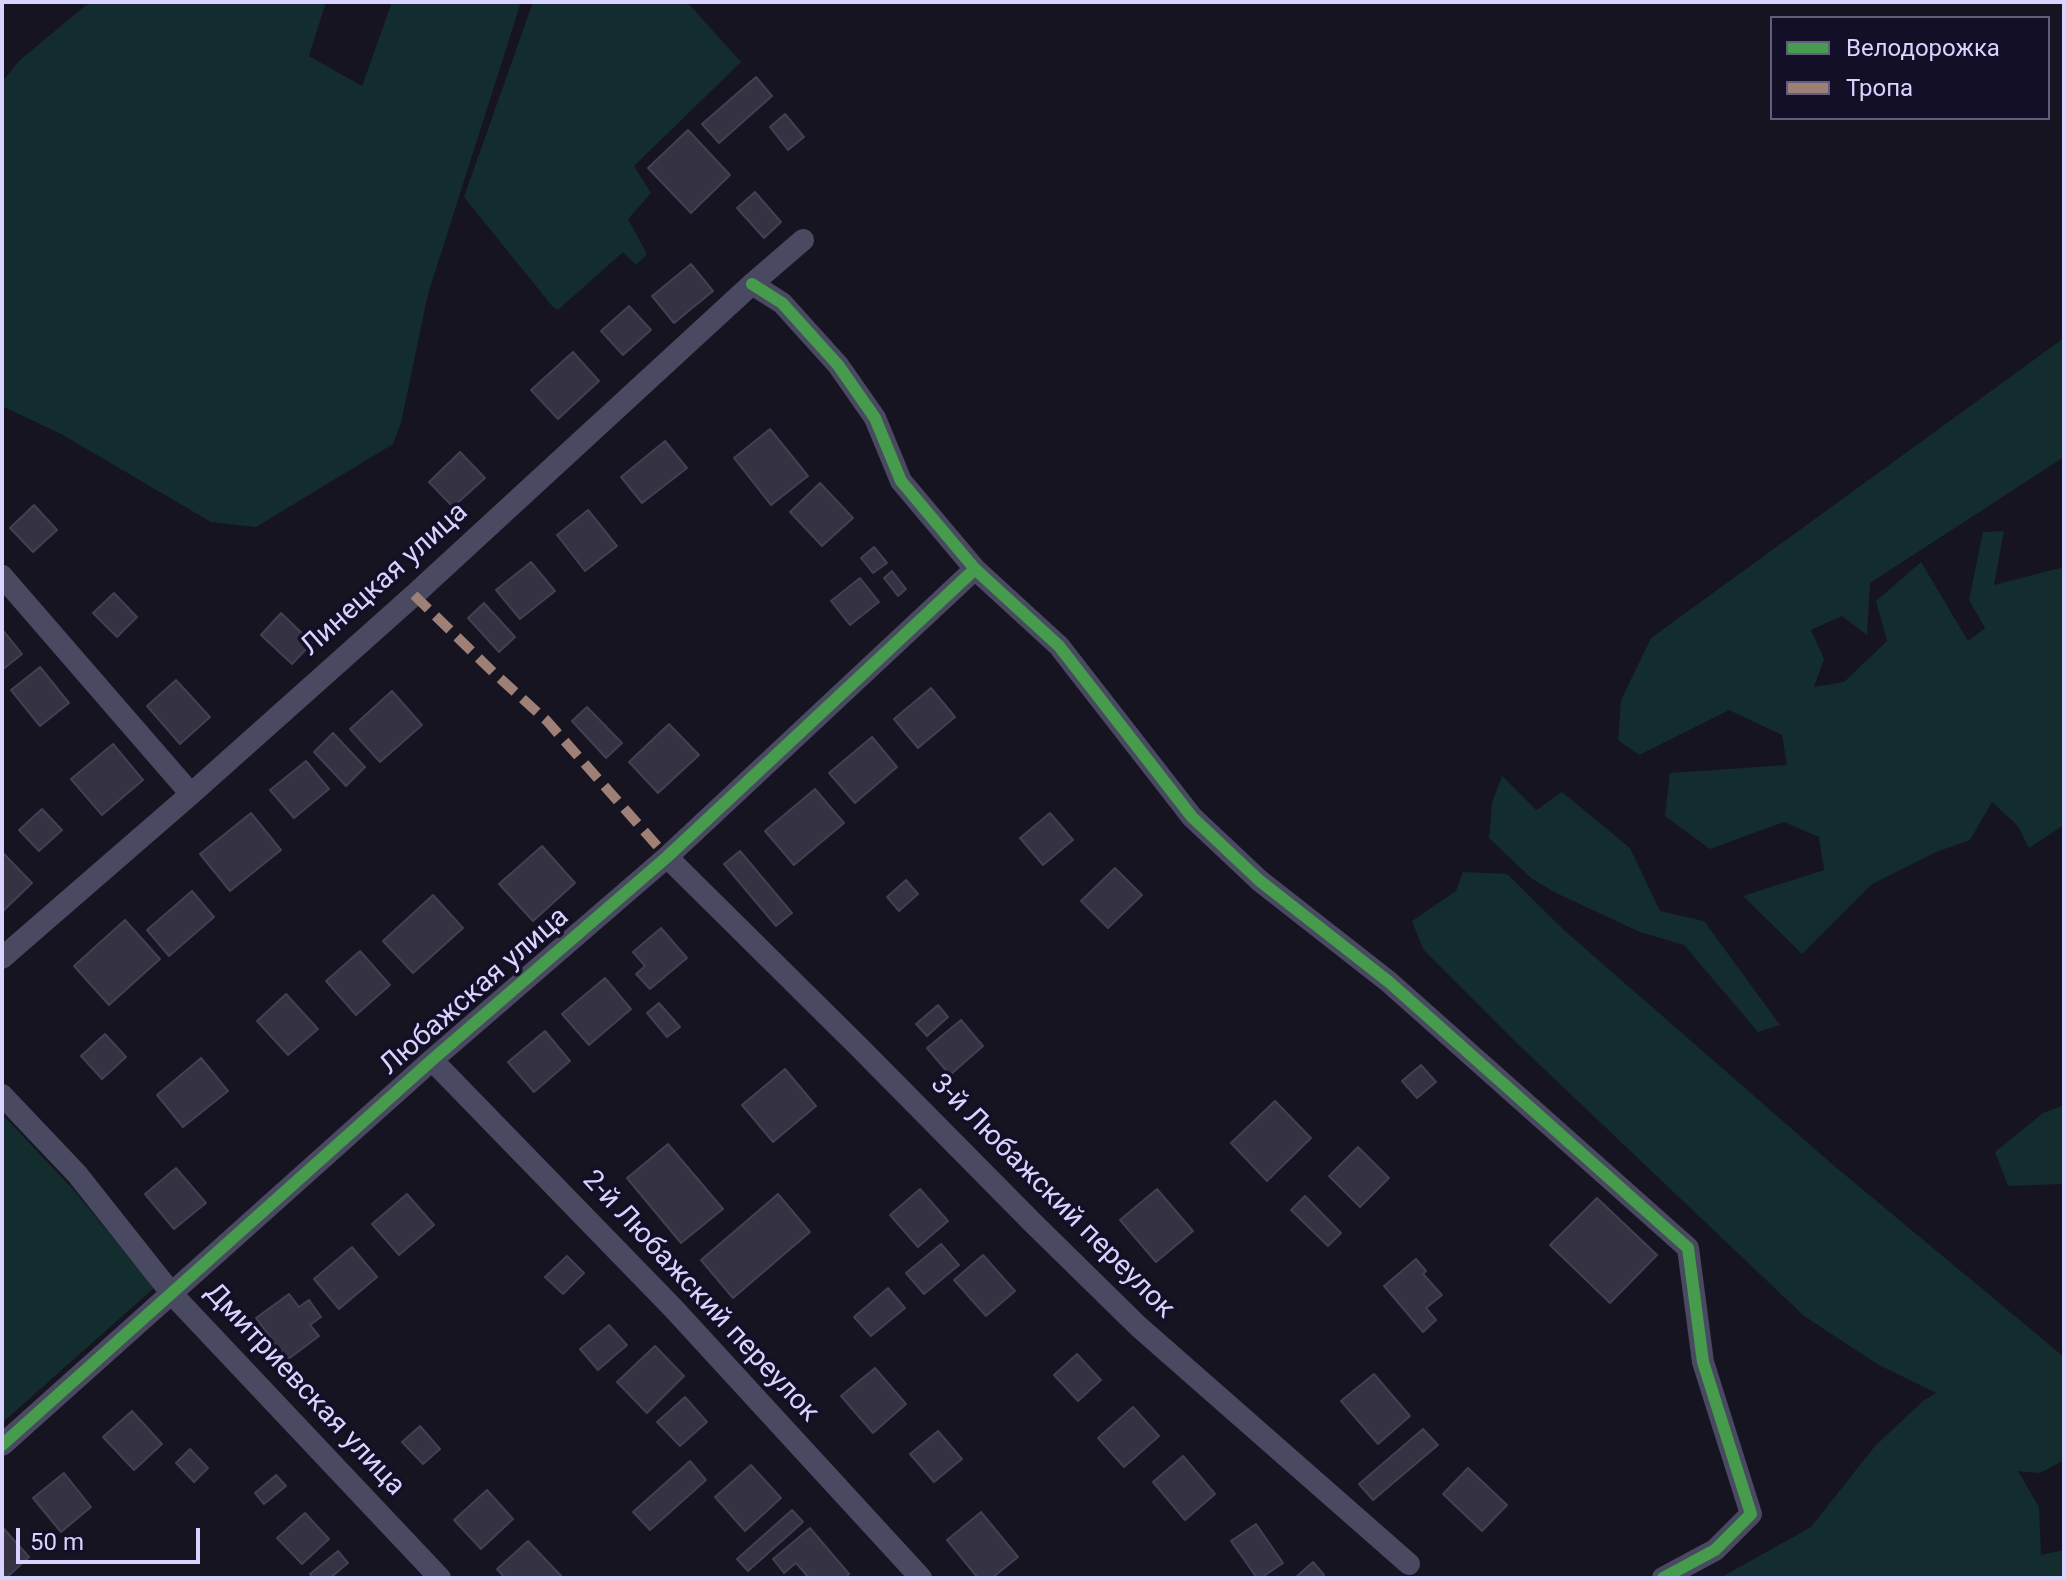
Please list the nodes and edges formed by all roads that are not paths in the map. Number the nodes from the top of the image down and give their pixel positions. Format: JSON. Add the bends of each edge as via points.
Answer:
{"nodes":[{"id":1,"x":803,"y":240,"type":"dead end"},
{"id":2,"x":752,"y":284,"type":"junction"},
{"id":3,"x":975,"y":569,"type":"junction"},
{"id":4,"x":2,"y":576,"type":"edge"},
{"id":5,"x":191,"y":794,"type":"junction"},
{"id":6,"x":667,"y":857,"type":"junction"},
{"id":7,"x":2,"y":958,"type":"edge"},
{"id":8,"x":432,"y":1060,"type":"junction"},
{"id":9,"x":2,"y":1095,"type":"edge"},
{"id":10,"x":172,"y":1294,"type":"junction"},
{"id":11,"x":2,"y":1445,"type":"edge"},
{"id":12,"x":1409,"y":1564,"type":"dead end"},
{"id":13,"x":440,"y":1578,"type":"edge"},
{"id":14,"x":921,"y":1578,"type":"edge"},
{"id":15,"x":1663,"y":1578,"type":"edge"}],
"edges":[{"from":1,"to":2,"type":"street","name":"Линецкая улица"},
{"from":2,"to":3,"type":"street","via":[[782,303],[838,365],[875,418],[901,481]]},
{"from":2,"to":5,"type":"street","name":"Линецкая улица"},
{"from":3,"to":6,"type":"street","name":"Любажская улица"},
{"from":3,"to":15,"type":"street","via":[[1059,646],[1192,817],[1260,881],[1389,982],[1688,1248],[1703,1362],[1751,1514],[1715,1550]]},
{"from":4,"to":5,"type":"street"},
{"from":5,"to":7,"type":"street","name":"Линецкая улица"},
{"from":6,"to":8,"type":"street","name":"Любажская улица"},
{"from":6,"to":12,"type":"street","name":"3-й Любажский переулок","via":[[1138,1326]]},
{"from":8,"to":10,"type":"street","name":"Любажская улица"},
{"from":8,"to":14,"type":"street","name":"2-й Любажский переулок","via":[[673,1308]]},
{"from":9,"to":10,"type":"street","name":"Дмитриевская улица","via":[[77,1174]]},
{"from":10,"to":11,"type":"street","name":"Любажская улица"},
{"from":10,"to":13,"type":"street","name":"Дмитриевская улица"}]}
